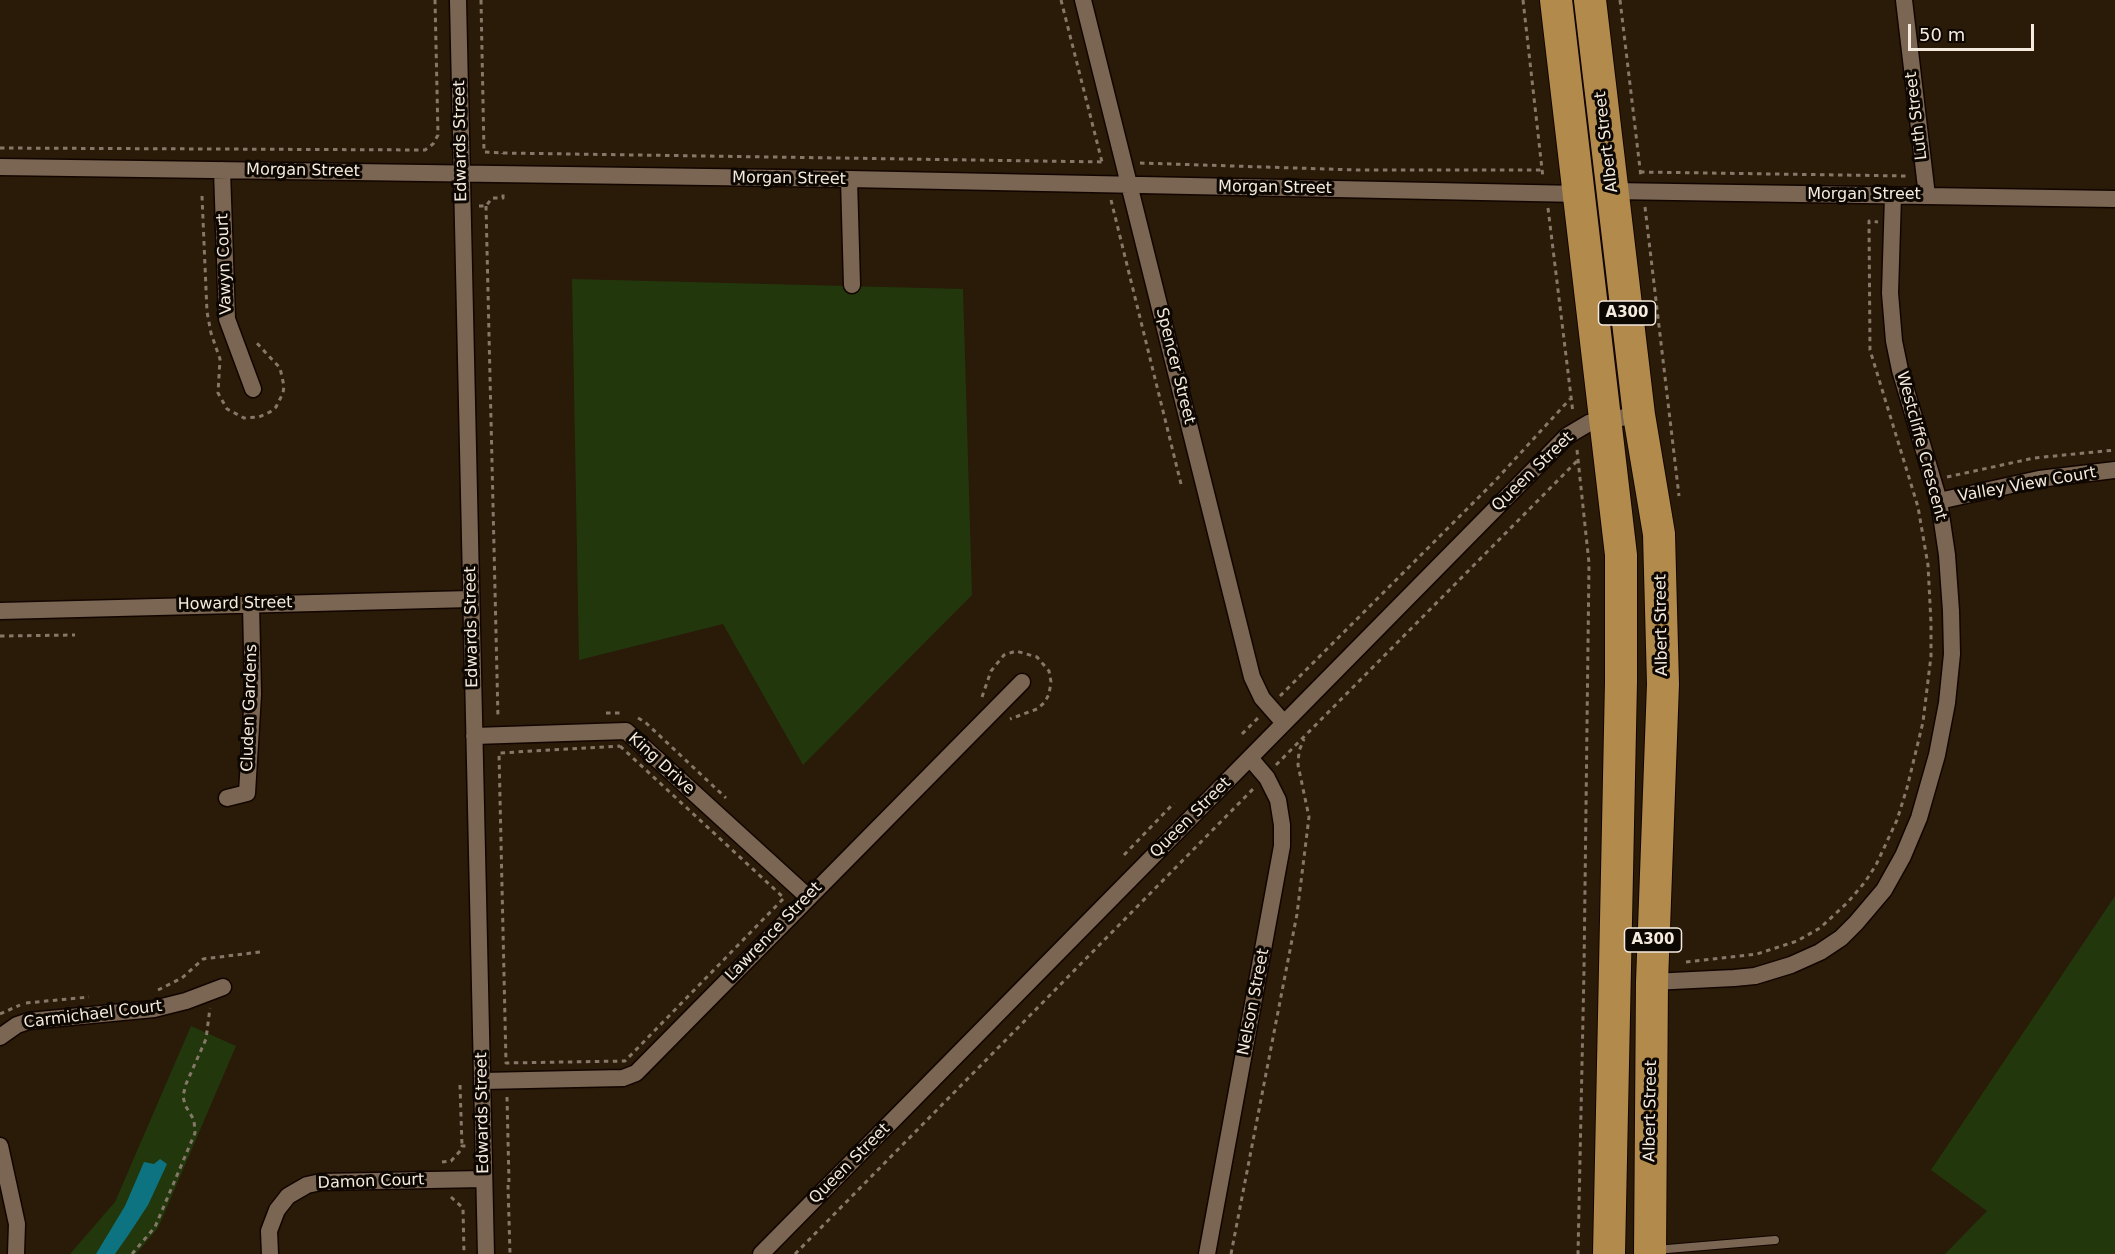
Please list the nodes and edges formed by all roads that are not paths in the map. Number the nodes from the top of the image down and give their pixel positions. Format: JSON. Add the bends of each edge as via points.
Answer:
{"nodes":[{"id":1,"x":458,"y":0,"type":"edge"},
{"id":2,"x":1083,"y":0,"type":"edge"},
{"id":3,"x":1556,"y":0,"type":"edge"},
{"id":4,"x":1590,"y":0,"type":"edge"},
{"id":5,"x":1904,"y":0,"type":"edge"},
{"id":6,"x":0,"y":167,"type":"edge"},
{"id":7,"x":222,"y":170,"type":"junction"},
{"id":8,"x":461,"y":173,"type":"junction"},
{"id":9,"x":849,"y":179,"type":"junction"},
{"id":10,"x":1130,"y":185,"type":"junction"},
{"id":11,"x":1612,"y":191,"type":"junction"},
{"id":12,"x":1579,"y":194,"type":"junction"},
{"id":13,"x":1893,"y":196,"type":"junction"},
{"id":14,"x":1927,"y":196,"type":"junction"},
{"id":15,"x":2115,"y":199,"type":"edge"},
{"id":16,"x":852,"y":285,"type":"dead end"},
{"id":17,"x":253,"y":389,"type":"dead end"},
{"id":18,"x":1640,"y":415,"type":"junction"},
{"id":19,"x":1605,"y":420,"type":"junction"},
{"id":20,"x":2115,"y":470,"type":"edge"},
{"id":21,"x":1939,"y":501,"type":"junction"},
{"id":22,"x":471,"y":599,"type":"junction"},
{"id":23,"x":251,"y":603,"type":"junction"},
{"id":24,"x":0,"y":611,"type":"edge"},
{"id":25,"x":1022,"y":682,"type":"dead end"},
{"id":26,"x":1284,"y":723,"type":"junction"},
{"id":27,"x":474,"y":736,"type":"junction"},
{"id":28,"x":1250,"y":758,"type":"junction"},
{"id":29,"x":227,"y":798,"type":"dead end"},
{"id":30,"x":808,"y":897,"type":"junction"},
{"id":31,"x":1652,"y":982,"type":"junction"},
{"id":32,"x":217,"y":989,"type":"road end"},
{"id":33,"x":0,"y":1037,"type":"edge"},
{"id":34,"x":482,"y":1081,"type":"junction"},
{"id":35,"x":0,"y":1146,"type":"edge"},
{"id":36,"x":1612,"y":1167,"type":"junction"},
{"id":37,"x":1650,"y":1168,"type":"junction"},
{"id":38,"x":484,"y":1179,"type":"junction"},
{"id":39,"x":1774,"y":1240,"type":"dead end"},
{"id":40,"x":1650,"y":1252,"type":"edge"},
{"id":41,"x":16,"y":1254,"type":"edge"},
{"id":42,"x":270,"y":1254,"type":"edge"},
{"id":43,"x":486,"y":1254,"type":"edge"},
{"id":44,"x":761,"y":1254,"type":"edge"},
{"id":45,"x":1207,"y":1254,"type":"edge"},
{"id":46,"x":1609,"y":1254,"type":"edge"}],
"edges":[{"from":1,"to":8,"type":"street","name":"Edwards Street"},
{"from":2,"to":10,"type":"street","name":"Spencer Street"},
{"from":3,"to":12,"type":"highway","name":"Albert Street","number":"A300"},
{"from":4,"to":11,"type":"highway","name":"Albert Street","number":"A300"},
{"from":5,"to":14,"type":"street","name":"Luth Street"},
{"from":6,"to":7,"type":"street","name":"Morgan Street"},
{"from":7,"to":8,"type":"street","name":"Morgan Street"},
{"from":7,"to":17,"type":"street","name":"Vawyn Court","via":[[227,319]]},
{"from":8,"to":9,"type":"street","name":"Morgan Street"},
{"from":8,"to":22,"type":"street","name":"Edwards Street"},
{"from":9,"to":10,"type":"street","name":"Morgan Street"},
{"from":9,"to":16,"type":"street"},
{"from":10,"to":12,"type":"street","name":"Morgan Street"},
{"from":10,"to":26,"type":"street","name":"Spencer Street","via":[[1252,677],[1259,694]]},
{"from":11,"to":13,"type":"street","name":"Morgan Street"},
{"from":11,"to":18,"type":"highway","name":"Albert Street","number":"A300"},
{"from":12,"to":19,"type":"highway","name":"Albert Street","number":"A300"},
{"from":13,"to":14,"type":"street","name":"Morgan Street"},
{"from":13,"to":21,"type":"street","name":"Westcliffe Crescent","via":[[1892,331]]},
{"from":14,"to":15,"type":"street","name":"Morgan Street"},
{"from":18,"to":19,"type":"street","name":"Queen Street"},
{"from":18,"to":31,"type":"highway","name":"Albert Street","number":"A300","via":[[1659,534],[1662,598],[1663,684]]},
{"from":19,"to":26,"type":"street","name":"Queen Street","via":[[1575,430],[1555,448]]},
{"from":19,"to":36,"type":"highway","name":"Albert Street","number":"A300","via":[[1621,555]]},
{"from":20,"to":21,"type":"street","name":"Valley View Court","via":[[2039,479]]},
{"from":21,"to":31,"type":"street","name":"Westcliffe Crescent","via":[[1951,611],[1947,703],[1919,818],[1894,874],[1856,923],[1831,945],[1808,958],[1755,976]]},
{"from":22,"to":23,"type":"street","name":"Howard Street"},
{"from":22,"to":27,"type":"street","name":"Edwards Street"},
{"from":23,"to":24,"type":"street","name":"Howard Street"},
{"from":23,"to":29,"type":"street","name":"Cluden Gardens","via":[[253,694],[246,793]]},
{"from":25,"to":30,"type":"street","name":"Lawrence Street"},
{"from":26,"to":28,"type":"street","name":"Queen Street"},
{"from":27,"to":30,"type":"street","name":"King Drive","via":[[626,731]]},
{"from":27,"to":34,"type":"street","name":"Edwards Street"},
{"from":28,"to":44,"type":"street","name":"Queen Street"},
{"from":28,"to":45,"type":"street","name":"Nelson Street","via":[[1274,791],[1280,808],[1282,846]]},
{"from":30,"to":34,"type":"street","name":"Lawrence Street","via":[[634,1074],[623,1078]]},
{"from":31,"to":37,"type":"highway","name":"Albert Street","number":"A300"},
{"from":32,"to":33,"type":"street","name":"Carmichael Court","via":[[154,1009],[29,1021]]},
{"from":34,"to":38,"type":"street","name":"Edwards Street"},
{"from":35,"to":41,"type":"street","via":[[15,1215]]},
{"from":36,"to":37,"type":"highway"},
{"from":36,"to":46,"type":"highway","name":"Albert Street","number":"A300"},
{"from":37,"to":40,"type":"highway","name":"Albert Street","number":"A300"},
{"from":38,"to":42,"type":"street","name":"Damon Court","via":[[321,1182],[303,1186],[282,1202],[273,1218]]},
{"from":38,"to":43,"type":"street","name":"Edwards Street"},
{"from":39,"to":40,"type":"lane"}]}
